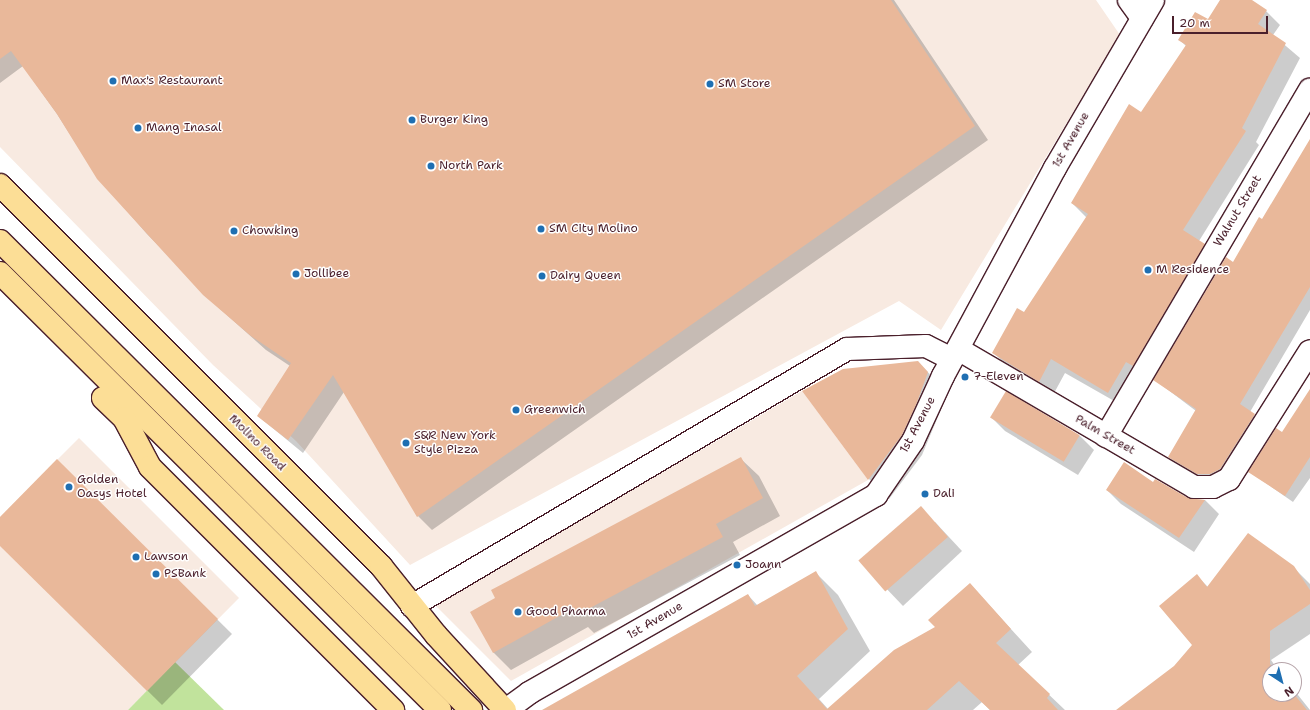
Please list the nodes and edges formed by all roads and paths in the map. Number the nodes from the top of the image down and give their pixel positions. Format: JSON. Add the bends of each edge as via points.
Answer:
{"nodes":[{"id":1,"x":1129,"y":0,"type":"edge"},
{"id":2,"x":1148,"y":9,"type":"edge"},
{"id":3,"x":1310,"y":90,"type":"edge"},
{"id":4,"x":0,"y":185,"type":"edge"},
{"id":5,"x":0,"y":241,"type":"edge"},
{"id":6,"x":0,"y":273,"type":"edge"},
{"id":7,"x":0,"y":293,"type":"edge"},
{"id":8,"x":1310,"y":351,"type":"edge"},
{"id":9,"x":955,"y":354,"type":"junction"},
{"id":10,"x":1106,"y":436,"type":"junction"},
{"id":11,"x":412,"y":606,"type":"junction"},
{"id":12,"x":393,"y":710,"type":"edge"},
{"id":13,"x":440,"y":710,"type":"edge"},
{"id":14,"x":471,"y":710,"type":"edge"},
{"id":15,"x":505,"y":710,"type":"edge"}],
"edges":[{"from":1,"to":2,"type":"street"},
{"from":2,"to":9,"type":"street","name":"1st Avenue","via":[[1055,168]]},
{"from":3,"to":10,"type":"street","name":"Walnut Street"},
{"from":4,"to":11,"type":"main road","name":"Molino Road","via":[[381,566]]},
{"from":5,"to":14,"type":"main road"},
{"from":6,"to":13,"type":"main road"},
{"from":7,"to":12,"type":"main road","via":[[124,418],[150,467]]},
{"from":8,"to":10,"type":"street","name":"Palm Street","via":[[1229,479],[1213,488],[1194,487]]},
{"from":9,"to":10,"type":"street","name":"Palm Street"},
{"from":9,"to":11,"type":"street","name":"Palm Street","via":[[926,346],[847,349]]},
{"from":9,"to":15,"type":"street","name":"1st Avenue","via":[[913,441],[876,495],[529,693]]},
{"from":11,"to":15,"type":"main road","name":"Molino Road"}]}
